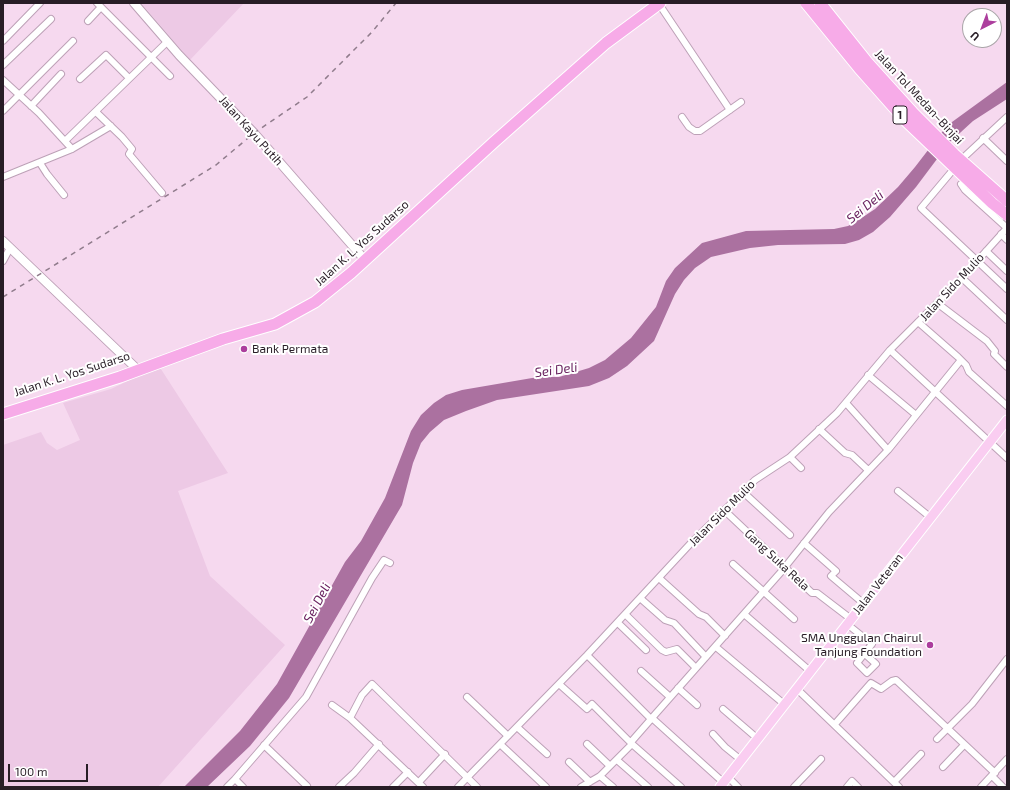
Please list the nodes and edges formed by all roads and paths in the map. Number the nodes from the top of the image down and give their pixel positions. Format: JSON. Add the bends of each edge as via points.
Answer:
{"nodes":[{"id":1,"x":40,"y":3,"type":"edge"},
{"id":2,"x":134,"y":3,"type":"edge"},
{"id":3,"x":656,"y":3,"type":"edge"},
{"id":4,"x":806,"y":3,"type":"edge"},
{"id":5,"x":820,"y":3,"type":"edge"},
{"id":6,"x":99,"y":4,"type":"edge"},
{"id":7,"x":51,"y":19,"type":"dead end"},
{"id":8,"x":88,"y":22,"type":"dead end"},
{"id":9,"x":3,"y":41,"type":"edge"},
{"id":10,"x":73,"y":41,"type":"dead end"},
{"id":11,"x":167,"y":42,"type":"junction"},
{"id":12,"x":152,"y":56,"type":"junction"},
{"id":13,"x":3,"y":65,"type":"edge"},
{"id":14,"x":61,"y":74,"type":"dead end"},
{"id":15,"x":170,"y":76,"type":"dead end"},
{"id":16,"x":129,"y":78,"type":"junction"},
{"id":17,"x":80,"y":79,"type":"dead end"},
{"id":18,"x":3,"y":80,"type":"edge"},
{"id":19,"x":19,"y":95,"type":"junction"},
{"id":20,"x":741,"y":102,"type":"dead end"},
{"id":21,"x":31,"y":106,"type":"junction"},
{"id":22,"x":730,"y":110,"type":"junction"},
{"id":23,"x":3,"y":111,"type":"edge"},
{"id":24,"x":96,"y":112,"type":"junction"},
{"id":25,"x":682,"y":117,"type":"dead end"},
{"id":26,"x":1006,"y":121,"type":"edge"},
{"id":27,"x":111,"y":126,"type":"junction"},
{"id":28,"x":983,"y":138,"type":"junction"},
{"id":29,"x":65,"y":141,"type":"junction"},
{"id":30,"x":72,"y":149,"type":"junction"},
{"id":31,"x":1007,"y":161,"type":"edge"},
{"id":32,"x":40,"y":163,"type":"junction"},
{"id":33,"x":3,"y":177,"type":"edge"},
{"id":34,"x":961,"y":184,"type":"dead end"},
{"id":35,"x":162,"y":193,"type":"dead end"},
{"id":36,"x":64,"y":194,"type":"dead end"},
{"id":37,"x":1007,"y":201,"type":"edge"},
{"id":38,"x":1007,"y":215,"type":"edge"},
{"id":39,"x":1007,"y":228,"type":"edge"},
{"id":40,"x":1001,"y":234,"type":"junction"},
{"id":41,"x":1007,"y":240,"type":"edge"},
{"id":42,"x":3,"y":241,"type":"edge"},
{"id":43,"x":10,"y":248,"type":"junction"},
{"id":44,"x":986,"y":251,"type":"junction"},
{"id":45,"x":363,"y":258,"type":"junction"},
{"id":46,"x":3,"y":261,"type":"edge"},
{"id":47,"x":977,"y":261,"type":"junction"},
{"id":48,"x":1007,"y":271,"type":"edge"},
{"id":49,"x":962,"y":278,"type":"junction"},
{"id":50,"x":1007,"y":289,"type":"edge"},
{"id":51,"x":937,"y":303,"type":"junction"},
{"id":52,"x":1007,"y":320,"type":"edge"},
{"id":53,"x":918,"y":322,"type":"junction"},
{"id":54,"x":890,"y":350,"type":"junction"},
{"id":55,"x":961,"y":360,"type":"junction"},
{"id":56,"x":1007,"y":367,"type":"edge"},
{"id":57,"x":137,"y":369,"type":"junction"},
{"id":58,"x":868,"y":375,"type":"junction"},
{"id":59,"x":934,"y":392,"type":"junction"},
{"id":60,"x":846,"y":403,"type":"junction"},
{"id":61,"x":1007,"y":406,"type":"edge"},
{"id":62,"x":3,"y":410,"type":"edge"},
{"id":63,"x":3,"y":414,"type":"edge"},
{"id":64,"x":916,"y":415,"type":"junction"},
{"id":65,"x":1007,"y":420,"type":"edge"},
{"id":66,"x":820,"y":429,"type":"junction"},
{"id":67,"x":989,"y":442,"type":"junction"},
{"id":68,"x":888,"y":450,"type":"junction"},
{"id":69,"x":790,"y":457,"type":"junction"},
{"id":70,"x":1007,"y":458,"type":"edge"},
{"id":71,"x":802,"y":468,"type":"dead end"},
{"id":72,"x":868,"y":470,"type":"junction"},
{"id":73,"x":898,"y":491,"type":"dead end"},
{"id":74,"x":743,"y":492,"type":"junction"},
{"id":75,"x":724,"y":511,"type":"junction"},
{"id":76,"x":930,"y":517,"type":"junction"},
{"id":77,"x":790,"y":535,"type":"dead end"},
{"id":78,"x":804,"y":542,"type":"junction"},
{"id":79,"x":390,"y":563,"type":"dead end"},
{"id":80,"x":733,"y":564,"type":"dead end"},
{"id":81,"x":784,"y":568,"type":"junction"},
{"id":82,"x":659,"y":578,"type":"junction"},
{"id":83,"x":764,"y":592,"type":"junction"},
{"id":84,"x":640,"y":598,"type":"junction"},
{"id":85,"x":864,"y":603,"type":"junction"},
{"id":86,"x":625,"y":614,"type":"junction"},
{"id":87,"x":744,"y":614,"type":"junction"},
{"id":88,"x":794,"y":619,"type":"dead end"},
{"id":89,"x":849,"y":622,"type":"junction"},
{"id":90,"x":618,"y":623,"type":"junction"},
{"id":91,"x":725,"y":636,"type":"junction"},
{"id":92,"x":716,"y":646,"type":"junction"},
{"id":93,"x":646,"y":650,"type":"dead end"},
{"id":94,"x":865,"y":654,"type":"dead end"},
{"id":95,"x":587,"y":655,"type":"junction"},
{"id":96,"x":706,"y":657,"type":"junction"},
{"id":97,"x":1007,"y":659,"type":"edge"},
{"id":98,"x":696,"y":668,"type":"junction"},
{"id":99,"x":641,"y":671,"type":"dead end"},
{"id":100,"x":810,"y":671,"type":"junction"},
{"id":101,"x":559,"y":684,"type":"junction"},
{"id":102,"x":678,"y":688,"type":"junction"},
{"id":103,"x":796,"y":689,"type":"junction"},
{"id":104,"x":467,"y":697,"type":"dead end"},
{"id":105,"x":670,"y":697,"type":"junction"},
{"id":106,"x":784,"y":704,"type":"junction"},
{"id":107,"x":332,"y":705,"type":"dead end"},
{"id":108,"x":697,"y":705,"type":"dead end"},
{"id":109,"x":723,"y":708,"type":"dead end"},
{"id":110,"x":350,"y":718,"type":"junction"},
{"id":111,"x":651,"y":719,"type":"junction"},
{"id":112,"x":835,"y":724,"type":"junction"},
{"id":113,"x":517,"y":727,"type":"junction"},
{"id":114,"x":947,"y":729,"type":"junction"},
{"id":115,"x":713,"y":734,"type":"dead end"},
{"id":116,"x":508,"y":736,"type":"junction"},
{"id":117,"x":758,"y":739,"type":"junction"},
{"id":118,"x":937,"y":739,"type":"dead end"},
{"id":119,"x":632,"y":743,"type":"junction"},
{"id":120,"x":379,"y":744,"type":"junction"},
{"id":121,"x":500,"y":744,"type":"junction"},
{"id":122,"x":587,"y":744,"type":"dead end"},
{"id":123,"x":264,"y":745,"type":"junction"},
{"id":124,"x":964,"y":745,"type":"junction"},
{"id":125,"x":445,"y":754,"type":"junction"},
{"id":126,"x":547,"y":754,"type":"dead end"},
{"id":127,"x":921,"y":754,"type":"dead end"},
{"id":128,"x":821,"y":758,"type":"dead end"},
{"id":129,"x":1007,"y":759,"type":"edge"},
{"id":130,"x":617,"y":760,"type":"junction"},
{"id":131,"x":741,"y":760,"type":"junction"},
{"id":132,"x":569,"y":762,"type":"dead end"},
{"id":133,"x":610,"y":766,"type":"junction"},
{"id":134,"x":943,"y":767,"type":"dead end"},
{"id":135,"x":408,"y":772,"type":"junction"},
{"id":136,"x":993,"y":774,"type":"junction"},
{"id":137,"x":600,"y":776,"type":"junction"},
{"id":138,"x":467,"y":777,"type":"junction"},
{"id":139,"x":234,"y":780,"type":"junction"},
{"id":140,"x":590,"y":782,"type":"junction"},
{"id":141,"x":724,"y":782,"type":"edge"},
{"id":142,"x":894,"y":782,"type":"junction"},
{"id":143,"x":421,"y":784,"type":"edge"},
{"id":144,"x":307,"y":786,"type":"dead end"},
{"id":145,"x":797,"y":786,"type":"edge"},
{"id":146,"x":227,"y":787,"type":"edge"},
{"id":147,"x":242,"y":787,"type":"edge"},
{"id":148,"x":339,"y":787,"type":"edge"},
{"id":149,"x":394,"y":787,"type":"edge"},
{"id":150,"x":458,"y":787,"type":"edge"},
{"id":151,"x":477,"y":787,"type":"edge"},
{"id":152,"x":546,"y":787,"type":"edge"},
{"id":153,"x":581,"y":787,"type":"edge"},
{"id":154,"x":613,"y":787,"type":"edge"},
{"id":155,"x":648,"y":787,"type":"edge"},
{"id":156,"x":681,"y":787,"type":"edge"},
{"id":157,"x":738,"y":787,"type":"edge"},
{"id":158,"x":846,"y":787,"type":"edge"},
{"id":159,"x":858,"y":787,"type":"edge"},
{"id":160,"x":899,"y":787,"type":"edge"},
{"id":161,"x":981,"y":787,"type":"edge"},
{"id":162,"x":1003,"y":787,"type":"edge"}],
"edges":[{"from":1,"to":9,"type":"street"},
{"from":2,"to":11,"type":"street","name":"Jalan Kayu Putih"},
{"from":3,"to":22,"type":"street"},
{"from":3,"to":45,"type":"highway","name":"Jalan K. L. Yos Sudarso","via":[[605,36],[380,238]]},
{"from":4,"to":38,"type":"highway","name":"Jalan Tol Medan–Binjai","number":"1","bridge":true,"via":[[905,120]]},
{"from":5,"to":37,"type":"highway","name":"Jalan Tol Medan–Binjai","number":"1","bridge":true,"via":[[867,62],[914,114]]},
{"from":6,"to":8,"type":"street"},
{"from":6,"to":12,"type":"street"},
{"from":7,"to":13,"type":"street"},
{"from":10,"to":19,"type":"street"},
{"from":11,"to":12,"type":"street"},
{"from":11,"to":45,"type":"street","name":"Jalan Kayu Putih","via":[[254,133]]},
{"from":12,"to":15,"type":"street"},
{"from":12,"to":16,"type":"street"},
{"from":14,"to":21,"type":"street"},
{"from":16,"to":17,"type":"street","via":[[105,55]]},
{"from":16,"to":24,"type":"street"},
{"from":18,"to":19,"type":"street"},
{"from":19,"to":21,"type":"street"},
{"from":19,"to":23,"type":"street"},
{"from":20,"to":22,"type":"street"},
{"from":21,"to":29,"type":"street"},
{"from":22,"to":25,"type":"street","via":[[700,131],[689,127]]},
{"from":24,"to":27,"type":"street"},
{"from":24,"to":29,"type":"street"},
{"from":26,"to":28,"type":"street"},
{"from":27,"to":30,"type":"street"},
{"from":27,"to":35,"type":"street","via":[[132,149],[129,153],[131,157]]},
{"from":28,"to":31,"type":"street"},
{"from":28,"to":47,"type":"street","via":[[921,208]]},
{"from":29,"to":30,"type":"street"},
{"from":30,"to":32,"type":"street"},
{"from":32,"to":33,"type":"street"},
{"from":32,"to":36,"type":"street"},
{"from":34,"to":39,"type":"street"},
{"from":39,"to":40,"type":"street","name":"Jalan Sido Mulio"},
{"from":40,"to":41,"type":"street"},
{"from":40,"to":44,"type":"street","name":"Jalan Sido Mulio"},
{"from":42,"to":43,"type":"street"},
{"from":43,"to":46,"type":"street"},
{"from":43,"to":57,"type":"street"},
{"from":44,"to":47,"type":"street","name":"Jalan Sido Mulio"},
{"from":44,"to":48,"type":"street"},
{"from":45,"to":57,"type":"highway","name":"Jalan K. L. Yos Sudarso","via":[[296,307],[221,334]]},
{"from":47,"to":49,"type":"street","name":"Jalan Sido Mulio"},
{"from":47,"to":50,"type":"street"},
{"from":49,"to":51,"type":"street","name":"Jalan Sido Mulio"},
{"from":49,"to":52,"type":"street"},
{"from":51,"to":53,"type":"street","name":"Jalan Sido Mulio"},
{"from":51,"to":56,"type":"street","via":[[987,341],[994,354]]},
{"from":53,"to":54,"type":"street","name":"Jalan Sido Mulio"},
{"from":53,"to":55,"type":"street"},
{"from":54,"to":58,"type":"street","name":"Jalan Sido Mulio"},
{"from":54,"to":59,"type":"street"},
{"from":55,"to":59,"type":"street"},
{"from":55,"to":61,"type":"street","via":[[969,372]]},
{"from":57,"to":62,"type":"highway","name":"Jalan K. L. Yos Sudarso"},
{"from":57,"to":63,"type":"highway","name":"Jalan K. L. Yos Sudarso"},
{"from":58,"to":60,"type":"street","name":"Jalan Sido Mulio"},
{"from":58,"to":64,"type":"street"},
{"from":59,"to":64,"type":"street"},
{"from":59,"to":67,"type":"street"},
{"from":60,"to":66,"type":"street","name":"Jalan Sido Mulio"},
{"from":60,"to":68,"type":"street"},
{"from":64,"to":68,"type":"street"},
{"from":65,"to":67,"type":"main road","name":"Jalan Veteran"},
{"from":66,"to":69,"type":"street","name":"Jalan Sido Mulio"},
{"from":66,"to":72,"type":"street"},
{"from":67,"to":70,"type":"street"},
{"from":67,"to":76,"type":"main road","name":"Jalan Veteran"},
{"from":68,"to":72,"type":"street"},
{"from":69,"to":71,"type":"street"},
{"from":69,"to":74,"type":"street","name":"Jalan Sido Mulio","via":[[754,480]]},
{"from":72,"to":78,"type":"street"},
{"from":73,"to":76,"type":"street"},
{"from":74,"to":75,"type":"street","name":"Jalan Sido Mulio"},
{"from":74,"to":77,"type":"street"},
{"from":75,"to":81,"type":"street","name":"Gang Suka Rela"},
{"from":75,"to":82,"type":"street","name":"Jalan Sido Mulio"},
{"from":76,"to":85,"type":"main road","name":"Jalan Veteran"},
{"from":78,"to":81,"type":"street"},
{"from":78,"to":85,"type":"street","via":[[836,571],[832,576]]},
{"from":79,"to":123,"type":"street","via":[[384,560],[372,578],[306,697]]},
{"from":80,"to":83,"type":"street"},
{"from":81,"to":83,"type":"street"},
{"from":81,"to":89,"type":"street","name":"Gang Suka Rela"},
{"from":82,"to":84,"type":"street","name":"Jalan Sido Mulio"},
{"from":82,"to":91,"type":"street"},
{"from":83,"to":87,"type":"street"},
{"from":83,"to":88,"type":"street"},
{"from":84,"to":86,"type":"street","name":"Jalan Sido Mulio"},
{"from":84,"to":96,"type":"street","via":[[665,620],[674,623]]},
{"from":85,"to":89,"type":"main road","name":"Jalan Veteran"},
{"from":86,"to":90,"type":"street","name":"Jalan Sido Mulio"},
{"from":86,"to":98,"type":"street","via":[[662,650],[666,652],[677,649]]},
{"from":87,"to":91,"type":"street"},
{"from":87,"to":100,"type":"street"},
{"from":89,"to":94,"type":"street","name":"Gang Suka Rela","via":[[872,644]]},
{"from":89,"to":100,"type":"main road","name":"Jalan Veteran"},
{"from":90,"to":93,"type":"street"},
{"from":90,"to":95,"type":"street","name":"Jalan Sido Mulio"},
{"from":91,"to":92,"type":"street"},
{"from":92,"to":96,"type":"street"},
{"from":92,"to":106,"type":"street"},
{"from":95,"to":101,"type":"street","name":"Jalan Sido Mulio"},
{"from":95,"to":111,"type":"street"},
{"from":96,"to":98,"type":"street"},
{"from":97,"to":114,"type":"street","via":[[972,704]]},
{"from":98,"to":102,"type":"street"},
{"from":99,"to":105,"type":"street"},
{"from":100,"to":103,"type":"main road","name":"Jalan Veteran"},
{"from":101,"to":113,"type":"street","name":"Jalan Sido Mulio"},
{"from":101,"to":119,"type":"street","via":[[587,709],[592,704]]},
{"from":102,"to":105,"type":"street"},
{"from":102,"to":108,"type":"street"},
{"from":103,"to":106,"type":"main road","name":"Jalan Veteran"},
{"from":103,"to":112,"type":"street"},
{"from":104,"to":116,"type":"street"},
{"from":105,"to":111,"type":"street"},
{"from":106,"to":117,"type":"main road","name":"Jalan Veteran"},
{"from":107,"to":110,"type":"street"},
{"from":109,"to":117,"type":"street"},
{"from":110,"to":120,"type":"street"},
{"from":110,"to":125,"type":"street","via":[[362,695],[372,684]]},
{"from":111,"to":119,"type":"street"},
{"from":111,"to":141,"type":"street"},
{"from":112,"to":114,"type":"street","via":[[871,683],[881,689],[896,680]]},
{"from":112,"to":142,"type":"street"},
{"from":113,"to":116,"type":"street","name":"Jalan Sido Mulio"},
{"from":113,"to":126,"type":"street"},
{"from":114,"to":118,"type":"street"},
{"from":114,"to":124,"type":"street"},
{"from":115,"to":131,"type":"street"},
{"from":116,"to":121,"type":"street","name":"Jalan Sido Mulio"},
{"from":117,"to":131,"type":"main road","name":"Jalan Veteran"},
{"from":119,"to":130,"type":"street"},
{"from":119,"to":156,"type":"street"},
{"from":120,"to":135,"type":"street"},
{"from":120,"to":148,"type":"street"},
{"from":121,"to":138,"type":"street","name":"Jalan Sido Mulio"},
{"from":121,"to":152,"type":"street"},
{"from":122,"to":133,"type":"street"},
{"from":123,"to":139,"type":"street"},
{"from":123,"to":144,"type":"street"},
{"from":124,"to":134,"type":"street"},
{"from":124,"to":136,"type":"street"},
{"from":125,"to":138,"type":"street"},
{"from":125,"to":143,"type":"street"},
{"from":127,"to":142,"type":"street"},
{"from":128,"to":145,"type":"street"},
{"from":129,"to":136,"type":"street"},
{"from":130,"to":133,"type":"street"},
{"from":130,"to":155,"type":"street"},
{"from":131,"to":141,"type":"main road","name":"Jalan Veteran"},
{"from":132,"to":140,"type":"street"},
{"from":133,"to":137,"type":"street"},
{"from":135,"to":143,"type":"street"},
{"from":135,"to":149,"type":"street"},
{"from":136,"to":161,"type":"street"},
{"from":136,"to":162,"type":"street"},
{"from":137,"to":140,"type":"street"},
{"from":137,"to":154,"type":"street"},
{"from":138,"to":150,"type":"street","name":"Jalan Sido Mulio"},
{"from":138,"to":151,"type":"street"},
{"from":139,"to":146,"type":"street"},
{"from":139,"to":147,"type":"street"},
{"from":140,"to":153,"type":"street"},
{"from":141,"to":157,"type":"street"},
{"from":142,"to":160,"type":"street"},
{"from":158,"to":159,"type":"street","via":[[852,781]]}]}
